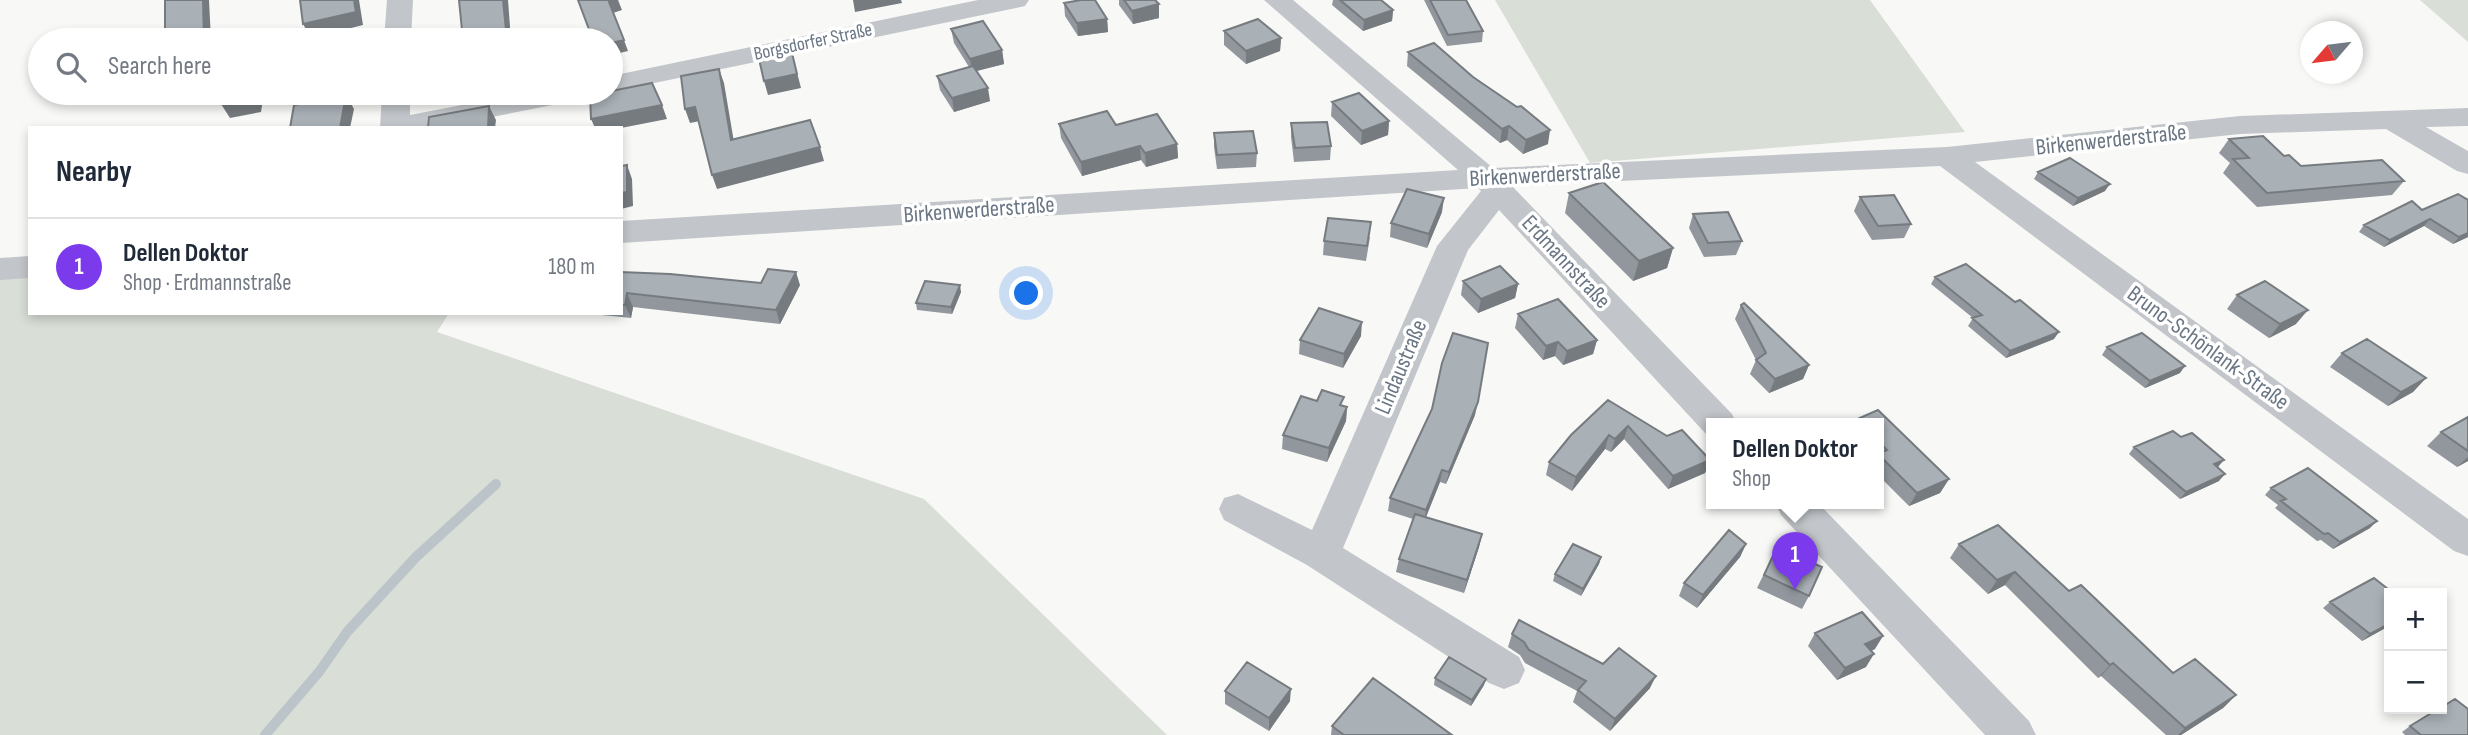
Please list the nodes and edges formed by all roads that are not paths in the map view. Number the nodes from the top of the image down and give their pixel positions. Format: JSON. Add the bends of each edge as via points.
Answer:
{"nodes":[{"id":1,"x":400,"y":0,"type":"edge"},
{"id":2,"x":1016,"y":0,"type":"edge"},
{"id":3,"x":1277,"y":0,"type":"edge"},
{"id":4,"x":399,"y":28,"type":"edge"},
{"id":5,"x":623,"y":82,"type":"edge"},
{"id":6,"x":396,"y":105,"type":"edge"},
{"id":7,"x":507,"y":105,"type":"edge"},
{"id":8,"x":2468,"y":117,"type":"edge"},
{"id":9,"x":2396,"y":122,"type":"junction"},
{"id":10,"x":395,"y":126,"type":"edge"},
{"id":11,"x":400,"y":126,"type":"edge"},
{"id":12,"x":1947,"y":156,"type":"junction"},
{"id":13,"x":2468,"y":164,"type":"edge"},
{"id":14,"x":1492,"y":184,"type":"junction"},
{"id":15,"x":623,"y":232,"type":"edge"},
{"id":16,"x":28,"y":267,"type":"edge"},
{"id":17,"x":0,"y":269,"type":"edge"},
{"id":18,"x":1713,"y":418,"type":"edge"},
{"id":19,"x":1238,"y":509,"type":"dead end"},
{"id":20,"x":1800,"y":509,"type":"edge"},
{"id":21,"x":2468,"y":540,"type":"edge"},
{"id":22,"x":1321,"y":554,"type":"junction"},
{"id":23,"x":1504,"y":670,"type":"dead end"},
{"id":24,"x":2014,"y":735,"type":"edge"}],
"edges":[{"from":1,"to":4,"type":"street"},
{"from":2,"to":5,"type":"street","name":"Borgsdorfer Straße"},
{"from":3,"to":14,"type":"street","name":"Erdmannstraße"},
{"from":6,"to":10,"type":"street"},
{"from":7,"to":11,"type":"street"},
{"from":8,"to":9,"type":"street","name":"Birkenwerderstraße"},
{"from":9,"to":12,"type":"street","name":"Birkenwerderstraße","via":[[2240,125]]},
{"from":9,"to":13,"type":"street"},
{"from":12,"to":14,"type":"street","name":"Birkenwerderstraße"},
{"from":12,"to":21,"type":"street","name":"Bruno-Schönlank-Straße"},
{"from":14,"to":15,"type":"street","name":"Birkenwerderstraße"},
{"from":14,"to":18,"type":"street","name":"Erdmannstraße"},
{"from":14,"to":22,"type":"street","name":"Lindaustraße","via":[[1453,246]]},
{"from":16,"to":17,"type":"street"},
{"from":19,"to":22,"type":"street"},
{"from":20,"to":24,"type":"street"},
{"from":22,"to":23,"type":"street"}]}
